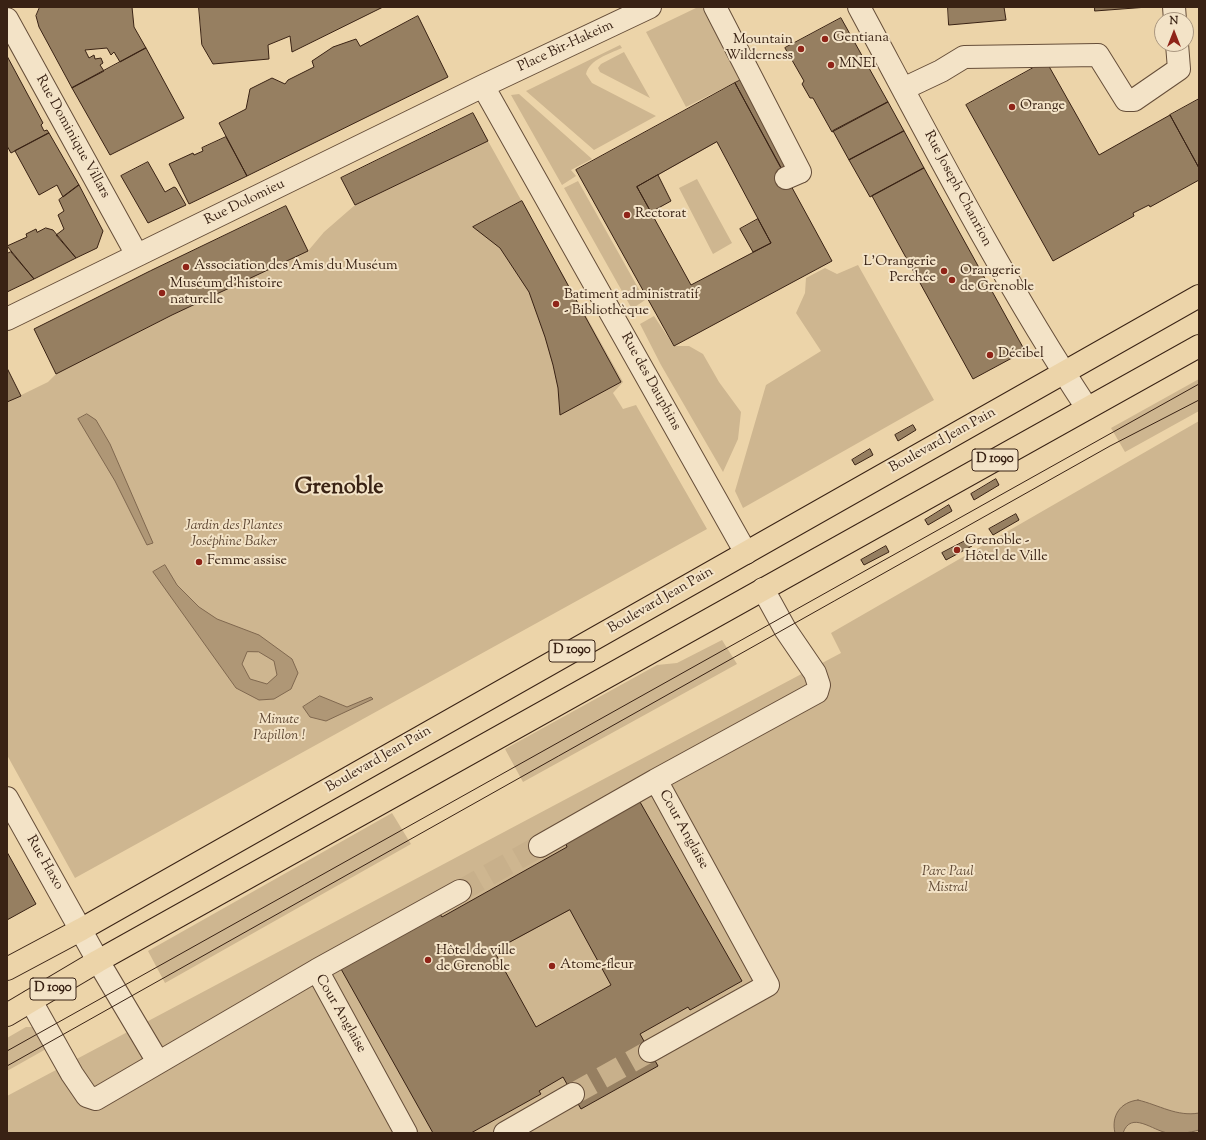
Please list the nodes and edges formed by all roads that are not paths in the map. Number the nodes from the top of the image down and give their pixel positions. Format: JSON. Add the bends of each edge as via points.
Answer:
{"nodes":[{"id":1,"x":650,"y":7,"type":"edge"},
{"id":2,"x":715,"y":7,"type":"edge"},
{"id":3,"x":859,"y":7,"type":"edge"},
{"id":4,"x":7,"y":19,"type":"edge"},
{"id":5,"x":1178,"y":52,"type":"edge"},
{"id":6,"x":483,"y":86,"type":"junction"},
{"id":7,"x":903,"y":89,"type":"junction"},
{"id":8,"x":786,"y":178,"type":"dead end"},
{"id":9,"x":137,"y":255,"type":"junction"},
{"id":10,"x":1199,"y":296,"type":"edge"},
{"id":11,"x":7,"y":319,"type":"edge"},
{"id":12,"x":1199,"y":346,"type":"edge"},
{"id":13,"x":1064,"y":373,"type":"junction"},
{"id":14,"x":1086,"y":408,"type":"junction"},
{"id":15,"x":746,"y":553,"type":"junction"},
{"id":16,"x":763,"y":589,"type":"junction"},
{"id":17,"x":656,"y":780,"type":"junction"},
{"id":18,"x":7,"y":798,"type":"edge"},
{"id":19,"x":540,"y":846,"type":"tunnel mouth"},
{"id":20,"x":460,"y":891,"type":"tunnel mouth"},
{"id":21,"x":82,"y":929,"type":"junction"},
{"id":22,"x":98,"y":961,"type":"junction"},
{"id":23,"x":7,"y":969,"type":"edge"},
{"id":24,"x":316,"y":970,"type":"junction"},
{"id":25,"x":32,"y":1001,"type":"junction"},
{"id":26,"x":7,"y":1015,"type":"edge"},
{"id":27,"x":650,"y":1051,"type":"tunnel mouth"},
{"id":28,"x":158,"y":1062,"type":"junction"},
{"id":29,"x":573,"y":1094,"type":"tunnel mouth"},
{"id":30,"x":406,"y":1133,"type":"edge"},
{"id":31,"x":505,"y":1133,"type":"edge"}],
"edges":[{"from":1,"to":6,"type":"street","name":"Place Bir-Hakeim"},
{"from":2,"to":8,"type":"street","via":[[800,172]]},
{"from":3,"to":7,"type":"street","name":"Rue Joseph Chanrion"},
{"from":4,"to":9,"type":"street","name":"Rue Dominique Villars"},
{"from":5,"to":7,"type":"street","via":[[1179,69],[1134,100],[1126,100],[1098,55],[964,57],[941,72]]},
{"from":6,"to":9,"type":"street","name":"Rue Dolomieu"},
{"from":6,"to":15,"type":"street","name":"Rue des Dauphins"},
{"from":7,"to":13,"type":"street","name":"Rue Joseph Chanrion","via":[[972,219]]},
{"from":9,"to":11,"type":"street","name":"Rue Dolomieu"},
{"from":10,"to":13,"type":"main road","name":"Boulevard Jean Pain","number":"D 1090"},
{"from":12,"to":14,"type":"main road","number":"D 1090"},
{"from":13,"to":14,"type":"street","name":"Rue Joseph Chanrion"},
{"from":13,"to":15,"type":"main road","name":"Boulevard Jean Pain","number":"D 1090"},
{"from":14,"to":16,"type":"main road","number":"D 1090"},
{"from":15,"to":21,"type":"main road","name":"Boulevard Jean Pain","number":"D 1090"},
{"from":16,"to":17,"type":"street","name":"Cour Anglaise","via":[[815,673],[819,686],[816,692]]},
{"from":16,"to":22,"type":"main road","number":"D 1090"},
{"from":17,"to":19,"type":"street"},
{"from":17,"to":27,"type":"street","name":"Cour Anglaise","via":[[768,985]]},
{"from":18,"to":21,"type":"street","name":"Rue Haxo"},
{"from":20,"to":24,"type":"street"},
{"from":21,"to":22,"type":"street"},
{"from":21,"to":23,"type":"main road","name":"Boulevard Jean Pain","number":"D 1090"},
{"from":22,"to":25,"type":"main road","number":"D 1090"},
{"from":22,"to":28,"type":"street"},
{"from":24,"to":28,"type":"street","name":"Cour Anglaise"},
{"from":24,"to":30,"type":"street","name":"Cour Anglaise"},
{"from":25,"to":26,"type":"main road","number":"D 1090"},
{"from":25,"to":28,"type":"street","name":"Cour Anglaise","via":[[72,1074],[88,1096],[96,1099]]},
{"from":29,"to":31,"type":"street"}]}
